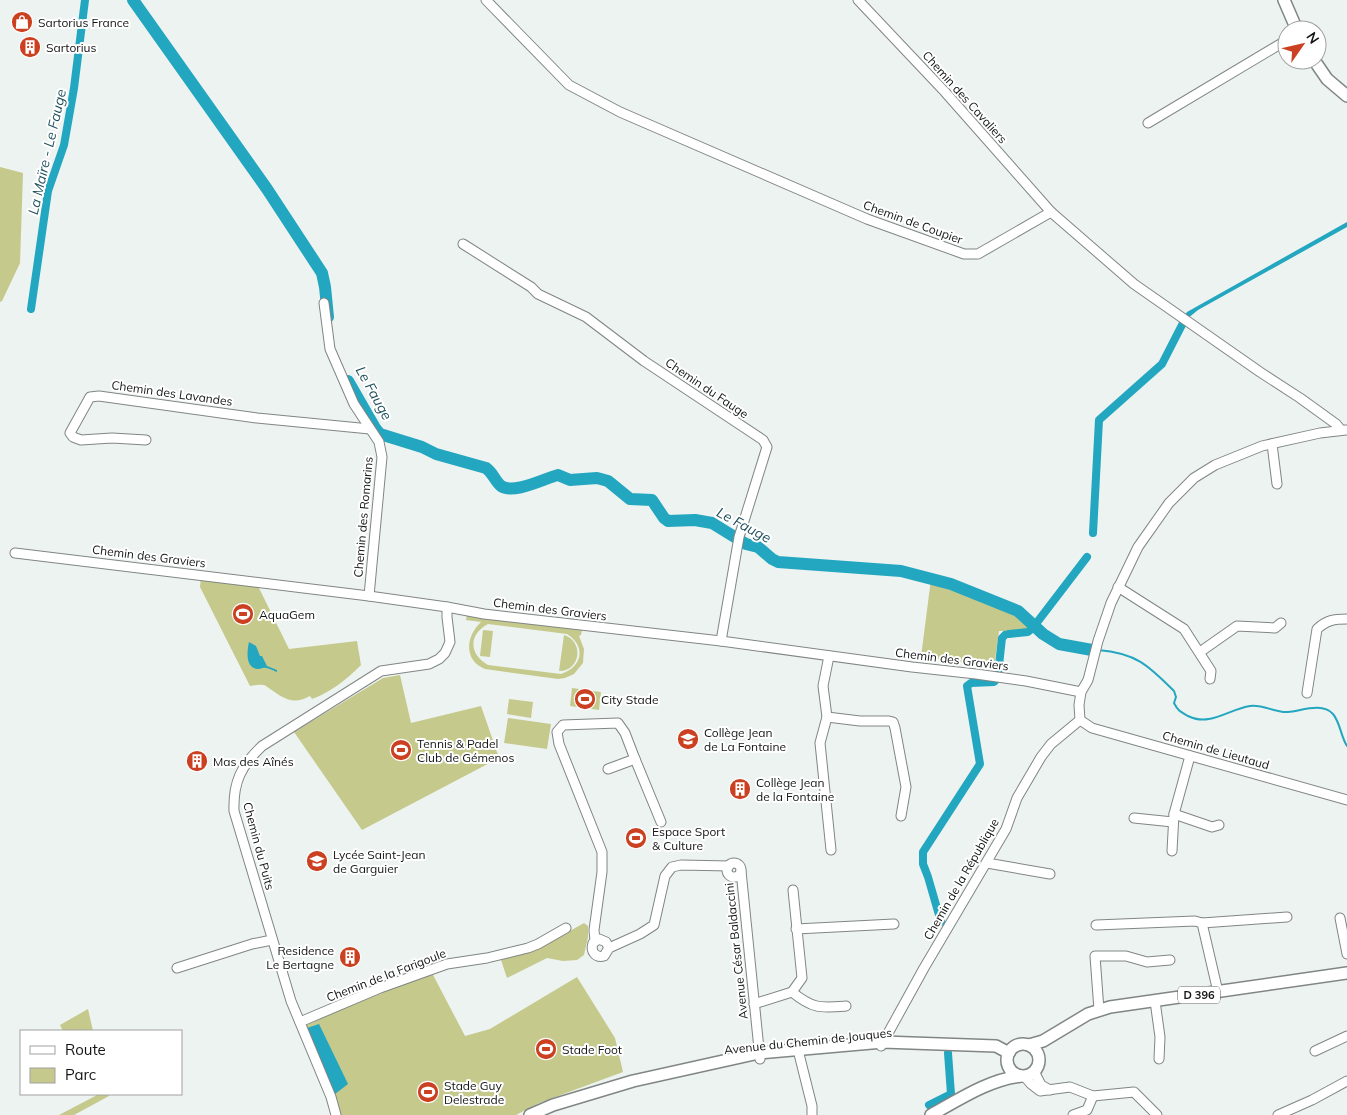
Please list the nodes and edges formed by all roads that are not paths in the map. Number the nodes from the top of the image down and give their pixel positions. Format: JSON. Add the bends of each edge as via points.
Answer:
{"nodes":[{"id":1,"x":486,"y":0,"type":"edge"},
{"id":2,"x":858,"y":0,"type":"edge"},
{"id":3,"x":1284,"y":0,"type":"edge"},
{"id":4,"x":1293,"y":20,"type":"edge"},
{"id":5,"x":1277,"y":46,"type":"edge"},
{"id":6,"x":1321,"y":70,"type":"edge"},
{"id":7,"x":1347,"y":96,"type":"edge"},
{"id":8,"x":1148,"y":123,"type":"dead end"},
{"id":9,"x":1051,"y":212,"type":"junction"},
{"id":10,"x":463,"y":244,"type":"dead end"},
{"id":11,"x":324,"y":303,"type":"dead end"},
{"id":12,"x":370,"y":429,"type":"junction"},
{"id":13,"x":1344,"y":430,"type":"edge"},
{"id":14,"x":146,"y":440,"type":"dead end"},
{"id":15,"x":1272,"y":444,"type":"junction"},
{"id":16,"x":1277,"y":484,"type":"dead end"},
{"id":17,"x":15,"y":553,"type":"dead end"},
{"id":18,"x":1118,"y":588,"type":"junction"},
{"id":19,"x":370,"y":596,"type":"junction"},
{"id":20,"x":447,"y":607,"type":"junction"},
{"id":21,"x":1347,"y":619,"type":"edge"},
{"id":22,"x":1281,"y":623,"type":"dead end"},
{"id":23,"x":721,"y":641,"type":"junction"},
{"id":24,"x":1200,"y":652,"type":"junction"},
{"id":25,"x":829,"y":656,"type":"junction"},
{"id":26,"x":1210,"y":679,"type":"dead end"},
{"id":27,"x":1081,"y":692,"type":"junction"},
{"id":28,"x":1308,"y":693,"type":"dead end"},
{"id":29,"x":827,"y":717,"type":"junction"},
{"id":30,"x":1080,"y":720,"type":"junction"},
{"id":31,"x":1190,"y":756,"type":"junction"},
{"id":32,"x":634,"y":759,"type":"junction"},
{"id":33,"x":608,"y":770,"type":"dead end"},
{"id":34,"x":1347,"y":800,"type":"edge"},
{"id":35,"x":901,"y":816,"type":"dead end"},
{"id":36,"x":1134,"y":818,"type":"dead end"},
{"id":37,"x":1173,"y":818,"type":"junction"},
{"id":38,"x":661,"y":822,"type":"dead end"},
{"id":39,"x":1219,"y":826,"type":"dead end"},
{"id":40,"x":831,"y":850,"type":"dead end"},
{"id":41,"x":1172,"y":851,"type":"dead end"},
{"id":42,"x":987,"y":863,"type":"junction"},
{"id":43,"x":1050,"y":874,"type":"dead end"},
{"id":44,"x":793,"y":890,"type":"dead end"},
{"id":45,"x":1287,"y":917,"type":"dead end"},
{"id":46,"x":1340,"y":918,"type":"dead end"},
{"id":47,"x":1202,"y":923,"type":"junction"},
{"id":48,"x":894,"y":924,"type":"dead end"},
{"id":49,"x":1096,"y":925,"type":"dead end"},
{"id":50,"x":566,"y":928,"type":"dead end"},
{"id":51,"x":796,"y":928,"type":"junction"},
{"id":52,"x":272,"y":940,"type":"junction"},
{"id":53,"x":595,"y":941,"type":"junction"},
{"id":54,"x":609,"y":948,"type":"junction"},
{"id":55,"x":1347,"y":954,"type":"edge"},
{"id":56,"x":1170,"y":960,"type":"dead end"},
{"id":57,"x":177,"y":968,"type":"dead end"},
{"id":58,"x":1347,"y":973,"type":"edge"},
{"id":59,"x":792,"y":992,"type":"junction"},
{"id":60,"x":1218,"y":992,"type":"junction"},
{"id":61,"x":1155,"y":1001,"type":"junction"},
{"id":62,"x":754,"y":1004,"type":"junction"},
{"id":63,"x":846,"y":1006,"type":"dead end"},
{"id":64,"x":1099,"y":1010,"type":"junction"},
{"id":65,"x":300,"y":1022,"type":"junction"},
{"id":66,"x":1056,"y":1034,"type":"junction"},
{"id":67,"x":1347,"y":1036,"type":"edge"},
{"id":68,"x":882,"y":1044,"type":"junction"},
{"id":69,"x":1028,"y":1045,"type":"junction"},
{"id":70,"x":1315,"y":1051,"type":"dead end"},
{"id":71,"x":799,"y":1054,"type":"junction"},
{"id":72,"x":759,"y":1056,"type":"junction"},
{"id":73,"x":1008,"y":1058,"type":"junction"},
{"id":74,"x":1039,"y":1058,"type":"junction"},
{"id":75,"x":1159,"y":1059,"type":"dead end"},
{"id":76,"x":1026,"y":1074,"type":"junction"},
{"id":77,"x":1347,"y":1081,"type":"edge"},
{"id":78,"x":988,"y":1084,"type":"junction"},
{"id":79,"x":1093,"y":1096,"type":"junction"},
{"id":80,"x":336,"y":1115,"type":"edge"},
{"id":81,"x":530,"y":1115,"type":"edge"},
{"id":82,"x":812,"y":1115,"type":"edge"},
{"id":83,"x":931,"y":1115,"type":"edge"},
{"id":84,"x":1073,"y":1115,"type":"edge"},
{"id":85,"x":1158,"y":1115,"type":"edge"},
{"id":86,"x":1278,"y":1115,"type":"edge"}],
"edges":[{"from":1,"to":9,"type":"street","name":"Chemin de Coupier","via":[[569,86],[620,112],[872,221],[964,254],[978,254]]},
{"from":2,"to":9,"type":"street","name":"Chemin des Cavaliers"},
{"from":3,"to":4,"type":"main road"},
{"from":5,"to":8,"type":"street"},
{"from":6,"to":7,"type":"main road"},
{"from":9,"to":13,"type":"street","via":[[1134,284]]},
{"from":10,"to":23,"type":"street","name":"Chemin du Fauge","via":[[538,294],[586,317],[644,361],[763,440],[767,447],[739,540]]},
{"from":11,"to":12,"type":"street","name":"Chemin des Romarins","via":[[330,349],[354,404]]},
{"from":12,"to":14,"type":"street","name":"Chemin des Lavandes","via":[[257,418],[99,396],[90,397],[70,433],[80,440]]},
{"from":12,"to":19,"type":"street","name":"Chemin des Romarins","via":[[379,442],[382,457]]},
{"from":13,"to":15,"type":"street"},
{"from":15,"to":16,"type":"street"},
{"from":15,"to":18,"type":"street","via":[[1215,465],[1194,478],[1169,503],[1138,547]]},
{"from":17,"to":19,"type":"street","name":"Chemin des Graviers"},
{"from":18,"to":24,"type":"street","via":[[1184,629]]},
{"from":18,"to":27,"type":"street","via":[[1098,641],[1088,680]]},
{"from":19,"to":20,"type":"street","name":"Chemin des Graviers"},
{"from":20,"to":23,"type":"street","name":"Chemin des Graviers"},
{"from":20,"to":52,"type":"street","name":"Chemin du Puits","via":[[450,642],[439,659],[429,664],[381,671],[262,746],[241,770],[235,789],[234,811]]},
{"from":21,"to":28,"type":"street","via":[[1333,619],[1317,629]]},
{"from":22,"to":24,"type":"street","via":[[1274,628],[1237,626]]},
{"from":23,"to":25,"type":"street","name":"Chemin des Graviers"},
{"from":24,"to":26,"type":"street","via":[[1211,671]]},
{"from":25,"to":27,"type":"street","name":"Chemin des Graviers","via":[[1026,681]]},
{"from":25,"to":29,"type":"street","via":[[823,686]]},
{"from":27,"to":30,"type":"street"},
{"from":29,"to":35,"type":"street","via":[[893,722],[906,787]]},
{"from":29,"to":40,"type":"street","via":[[820,743]]},
{"from":30,"to":31,"type":"street","name":"Chemin de Lieutaud","via":[[1092,728]]},
{"from":30,"to":42,"type":"street","name":"Chemin de la République","via":[[1041,757],[1017,798],[1006,829]]},
{"from":31,"to":34,"type":"street","name":"Chemin de Lieutaud"},
{"from":31,"to":37,"type":"street"},
{"from":32,"to":33,"type":"street"},
{"from":32,"to":38,"type":"street"},
{"from":32,"to":53,"type":"street","via":[[618,723],[563,725],[557,732],[602,852]]},
{"from":36,"to":37,"type":"street"},
{"from":37,"to":39,"type":"street"},
{"from":37,"to":41,"type":"street"},
{"from":42,"to":43,"type":"street"},
{"from":42,"to":68,"type":"street","name":"Chemin de la République"},
{"from":44,"to":51,"type":"street"},
{"from":45,"to":47,"type":"street"},
{"from":46,"to":55,"type":"street"},
{"from":47,"to":49,"type":"street"},
{"from":47,"to":60,"type":"street"},
{"from":48,"to":51,"type":"street"},
{"from":50,"to":65,"type":"street","name":"Chemin de la Farigoule","via":[[528,948],[447,964]]},
{"from":51,"to":59,"type":"street","via":[[802,978]]},
{"from":52,"to":57,"type":"street"},
{"from":52,"to":65,"type":"street","name":"Chemin du Puits"},
{"from":53,"to":54,"type":"street","via":[[604,940]]},
{"from":53,"to":54,"type":"street","via":[[594,954],[606,954]]},
{"from":54,"to":62,"type":"street","name":"Avenue César Baldaccini","via":[[654,925],[665,876],[672,867],[729,866],[728,872],[732,876],[741,871]]},
{"from":56,"to":64,"type":"street","via":[[1148,962],[1126,956],[1095,956]]},
{"from":58,"to":60,"type":"main road","number":"D 396"},
{"from":59,"to":62,"type":"street"},
{"from":59,"to":63,"type":"street","via":[[806,1003],[824,1007]]},
{"from":60,"to":61,"type":"main road","number":"D 396"},
{"from":61,"to":64,"type":"main road","number":"D 396"},
{"from":61,"to":75,"type":"street","via":[[1160,1037]]},
{"from":62,"to":72,"type":"street","name":"Avenue César Baldaccini"},
{"from":64,"to":66,"type":"main road","number":"D 396"},
{"from":65,"to":80,"type":"street","name":"Chemin du Puits"},
{"from":66,"to":69,"type":"main road","number":"D 396"},
{"from":66,"to":74,"type":"main road","number":"D 396","via":[[1044,1044]]},
{"from":67,"to":70,"type":"street"},
{"from":68,"to":71,"type":"main road","name":"Avenue du Chemin de Jouques"},
{"from":68,"to":72,"type":"main road","name":"Avenue du Chemin de Jouques"},
{"from":68,"to":73,"type":"main road","name":"Avenue du Chemin de Jouques","via":[[996,1046]]},
{"from":69,"to":73,"type":"main road","via":[[1015,1046]]},
{"from":69,"to":74,"type":"main road","via":[[1036,1050]]},
{"from":71,"to":72,"type":"main road","name":"Avenue du Chemin de Jouques"},
{"from":71,"to":82,"type":"street"},
{"from":72,"to":81,"type":"main road","name":"Avenue du Chemin de Jouques","via":[[690,1067],[594,1091]]},
{"from":73,"to":76,"type":"main road","via":[[1012,1071]]},
{"from":73,"to":78,"type":"main road","via":[[1000,1074]]},
{"from":74,"to":76,"type":"main road","via":[[1039,1063]]},
{"from":76,"to":78,"type":"main road"},
{"from":76,"to":79,"type":"street","via":[[1040,1092],[1070,1087]]},
{"from":77,"to":86,"type":"street"},
{"from":78,"to":83,"type":"main road"},
{"from":79,"to":84,"type":"street","via":[[1087,1110]]},
{"from":79,"to":85,"type":"street","via":[[1134,1092]]}]}
